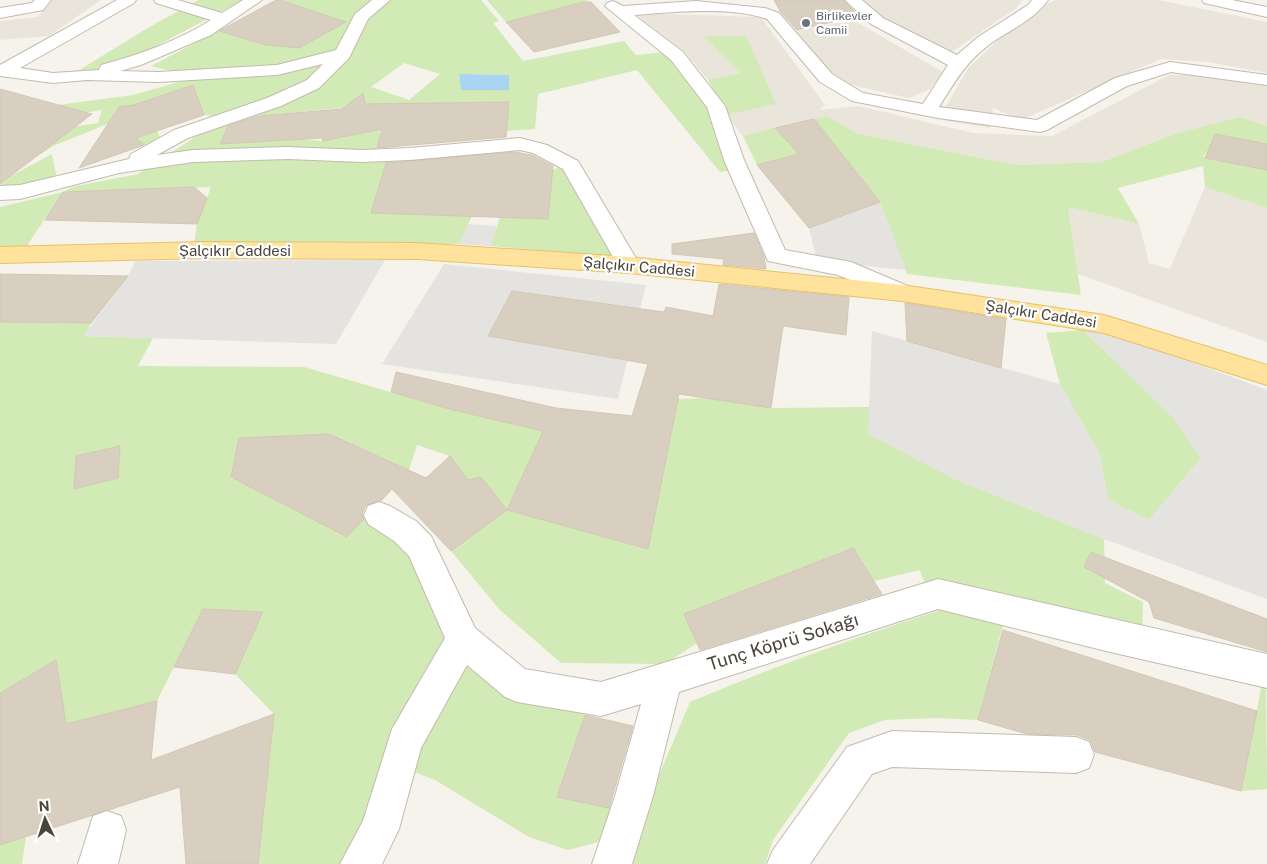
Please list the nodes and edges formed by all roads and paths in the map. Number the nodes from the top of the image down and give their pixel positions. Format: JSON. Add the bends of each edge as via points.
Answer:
{"nodes":[{"id":1,"x":43,"y":0,"type":"edge"},
{"id":2,"x":128,"y":0,"type":"edge"},
{"id":3,"x":162,"y":0,"type":"edge"},
{"id":4,"x":254,"y":0,"type":"edge"},
{"id":5,"x":382,"y":0,"type":"edge"},
{"id":6,"x":852,"y":0,"type":"edge"},
{"id":7,"x":1040,"y":0,"type":"edge"},
{"id":8,"x":1210,"y":0,"type":"edge"},
{"id":9,"x":613,"y":6,"type":"edge"},
{"id":10,"x":1267,"y":12,"type":"edge"},
{"id":11,"x":0,"y":13,"type":"edge"},
{"id":12,"x":224,"y":19,"type":"junction"},
{"id":13,"x":343,"y":54,"type":"junction"},
{"id":14,"x":958,"y":63,"type":"junction"},
{"id":15,"x":1,"y":71,"type":"edge"},
{"id":16,"x":87,"y":75,"type":"junction"},
{"id":17,"x":1267,"y":80,"type":"edge"},
{"id":18,"x":928,"y":110,"type":"junction"},
{"id":19,"x":124,"y":166,"type":"junction"},
{"id":20,"x":0,"y":193,"type":"edge"},
{"id":21,"x":0,"y":255,"type":"edge"},
{"id":22,"x":629,"y":265,"type":"junction"},
{"id":23,"x":902,"y":293,"type":"junction"},
{"id":24,"x":1267,"y":375,"type":"edge"},
{"id":25,"x":379,"y":515,"type":"dead end"},
{"id":26,"x":463,"y":640,"type":"junction"},
{"id":27,"x":1267,"y":671,"type":"edge"},
{"id":28,"x":665,"y":678,"type":"junction"},
{"id":29,"x":1076,"y":755,"type":"dead end"},
{"id":30,"x":365,"y":863,"type":"edge"},
{"id":31,"x":612,"y":864,"type":"edge"},
{"id":32,"x":787,"y":864,"type":"edge"}],
"edges":[{"from":1,"to":11,"type":"street","via":[[37,7]]},
{"from":2,"to":15,"type":"street"},
{"from":3,"to":12,"type":"street"},
{"from":4,"to":12,"type":"street"},
{"from":5,"to":13,"type":"street","via":[[361,17]]},
{"from":6,"to":14,"type":"street","via":[[877,21]]},
{"from":7,"to":14,"type":"street","via":[[1034,8],[984,41]]},
{"from":8,"to":10,"type":"street"},
{"from":9,"to":18,"type":"street","via":[[696,6],[759,11],[774,16],[826,78],[858,97]]},
{"from":9,"to":23,"type":"street","via":[[676,56],[716,106],[734,160],[776,256],[843,268]]},
{"from":12,"to":16,"type":"street","via":[[205,31],[135,61]]},
{"from":13,"to":16,"type":"street","via":[[277,70],[158,77]]},
{"from":13,"to":19,"type":"street","via":[[313,84],[274,102],[181,134]]},
{"from":14,"to":18,"type":"street"},
{"from":15,"to":16,"type":"street","via":[[53,78]]},
{"from":17,"to":18,"type":"street","via":[[1170,67],[1121,82],[1040,126]]},
{"from":19,"to":20,"type":"street","via":[[20,192]]},
{"from":19,"to":22,"type":"street","via":[[193,156],[288,153],[362,156],[520,144],[540,148],[571,166]]},
{"from":21,"to":22,"type":"main road","name":"Şalçıkır Caddesi","via":[[203,250],[417,251]]},
{"from":22,"to":23,"type":"main road","name":"Şalçıkır Caddesi"},
{"from":23,"to":24,"type":"main road","name":"Şalçıkır Caddesi","via":[[1104,324]]},
{"from":25,"to":26,"type":"street","name":"Tunç Köprü Sokağı","via":[[405,531],[420,546]]},
{"from":26,"to":28,"type":"street","name":"Tunç Köprü Sokağı","via":[[518,685],[601,699]]},
{"from":26,"to":30,"type":"street","via":[[405,742],[380,828]]},
{"from":27,"to":28,"type":"street","name":"Tunç Köprü Sokağı","via":[[1106,636],[938,594]]},
{"from":28,"to":31,"type":"street","via":[[634,796]]},
{"from":29,"to":32,"type":"street","via":[[892,749],[860,760]]}]}
